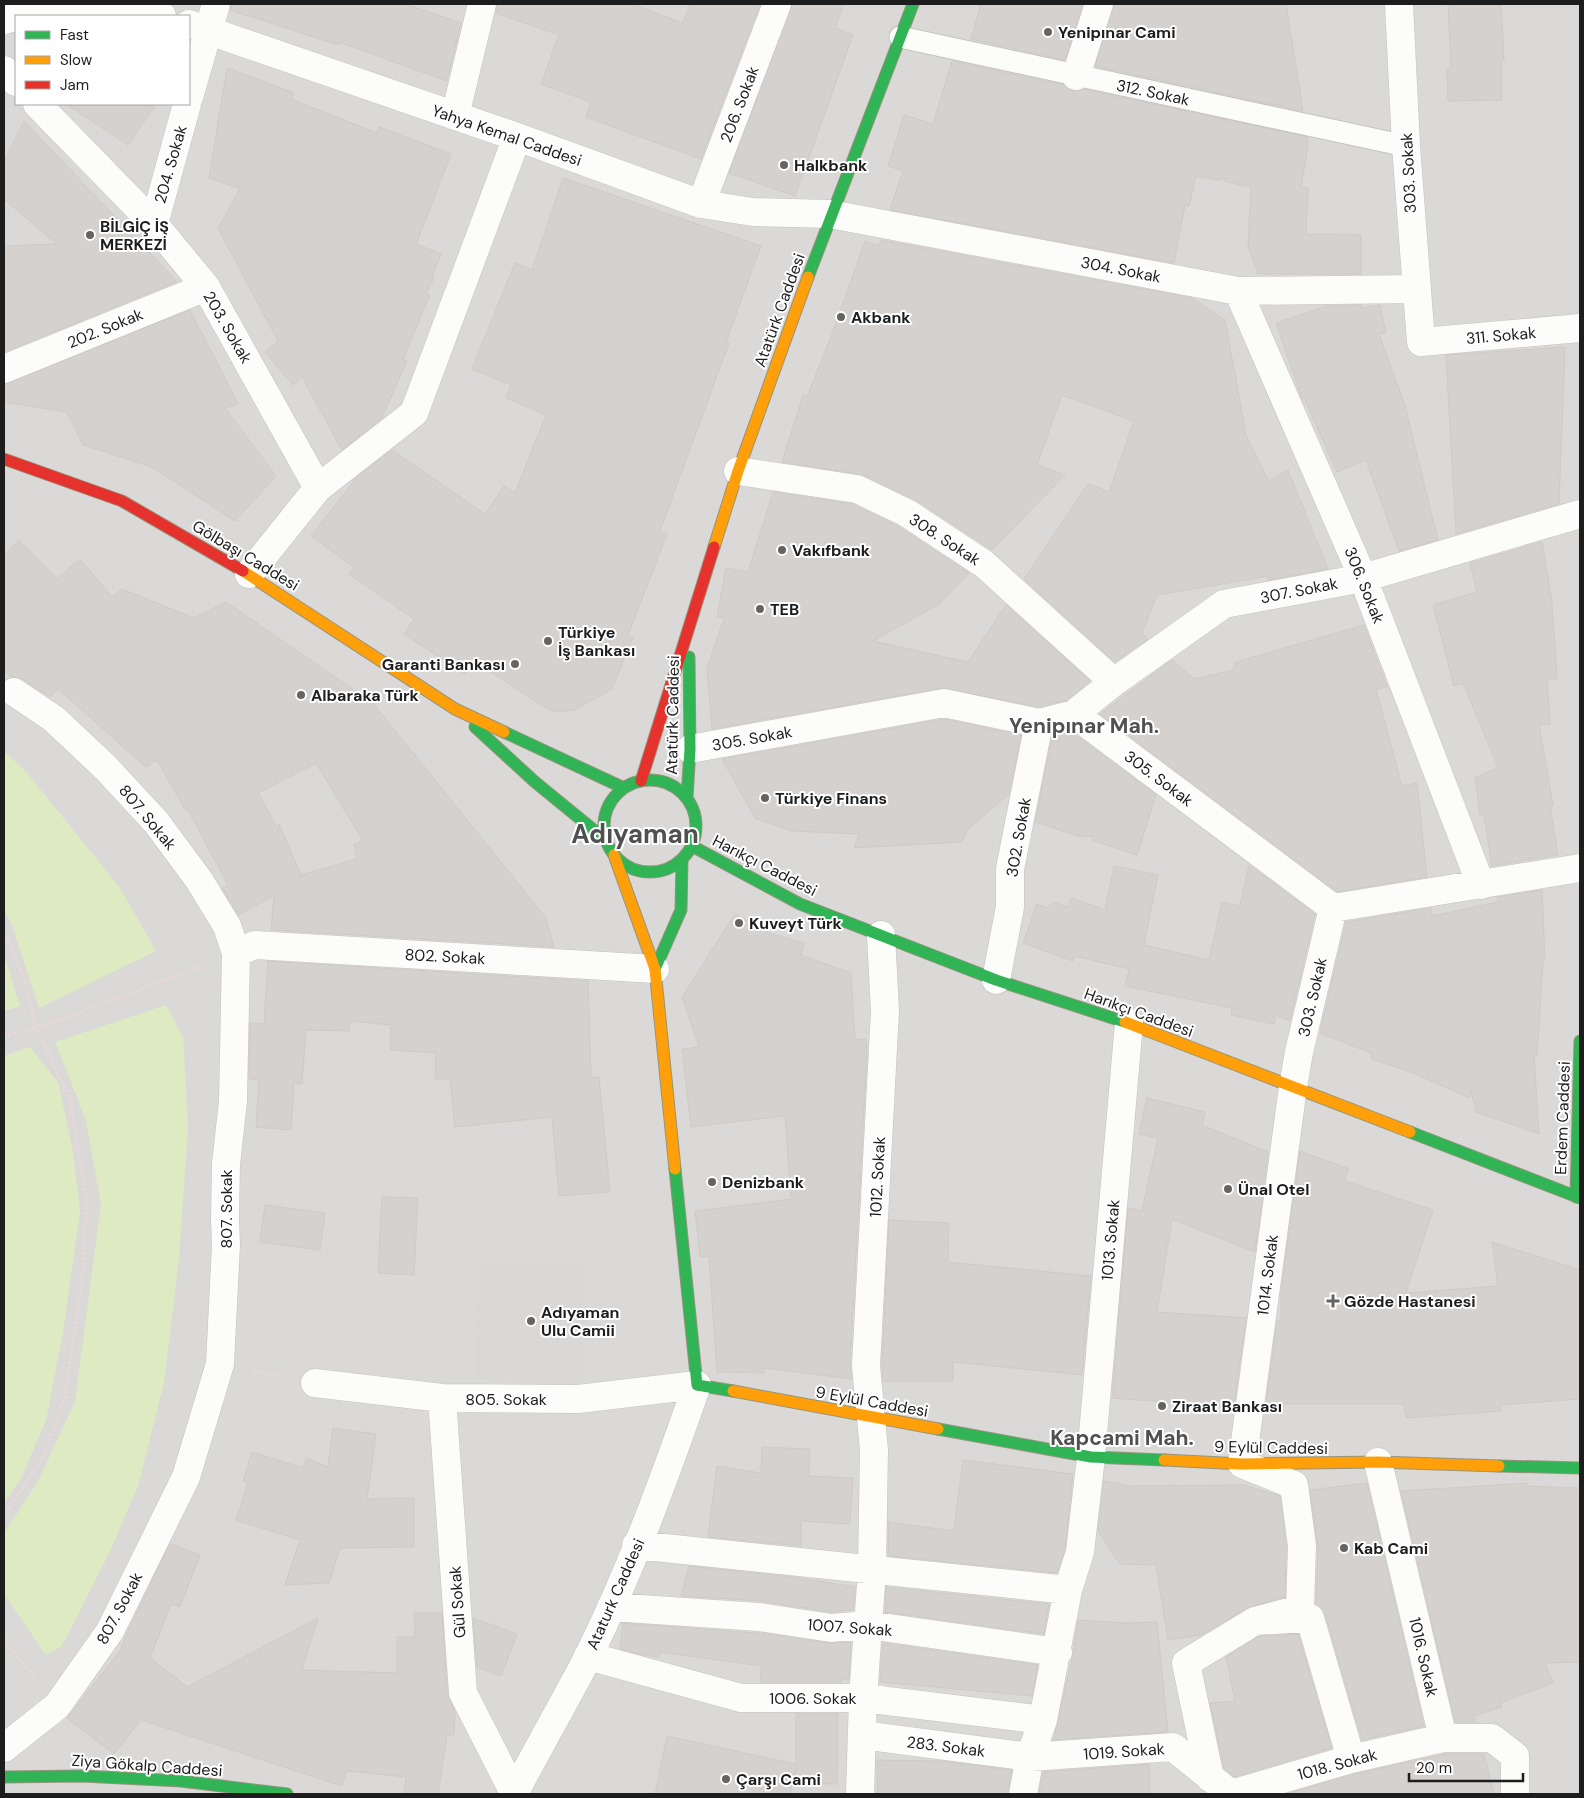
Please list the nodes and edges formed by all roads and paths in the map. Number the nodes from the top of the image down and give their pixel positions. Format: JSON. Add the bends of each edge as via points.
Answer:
{"nodes":[{"id":1,"x":216,"y":4,"type":"edge"},
{"id":2,"x":482,"y":4,"type":"edge"},
{"id":3,"x":777,"y":4,"type":"edge"},
{"id":4,"x":913,"y":4,"type":"edge"},
{"id":5,"x":1099,"y":4,"type":"edge"},
{"id":6,"x":1400,"y":4,"type":"edge"},
{"id":7,"x":21,"y":15,"type":"edge"},
{"id":8,"x":158,"y":15,"type":"edge"},
{"id":9,"x":198,"y":27,"type":"edge"},
{"id":10,"x":900,"y":37,"type":"junction"},
{"id":11,"x":4,"y":70,"type":"edge"},
{"id":12,"x":1076,"y":76,"type":"junction"},
{"id":13,"x":15,"y":81,"type":"edge"},
{"id":14,"x":190,"y":89,"type":"edge"},
{"id":15,"x":38,"y":105,"type":"edge"},
{"id":16,"x":187,"y":105,"type":"edge"},
{"id":17,"x":455,"y":116,"type":"junction"},
{"id":18,"x":517,"y":137,"type":"junction"},
{"id":19,"x":1406,"y":146,"type":"junction"},
{"id":20,"x":700,"y":204,"type":"junction"},
{"id":21,"x":830,"y":214,"type":"junction"},
{"id":22,"x":154,"y":224,"type":"junction"},
{"id":23,"x":206,"y":287,"type":"junction"},
{"id":24,"x":1415,"y":288,"type":"junction"},
{"id":25,"x":1238,"y":291,"type":"junction"},
{"id":26,"x":1580,"y":328,"type":"edge"},
{"id":27,"x":1421,"y":342,"type":"joint"},
{"id":28,"x":4,"y":369,"type":"edge"},
{"id":29,"x":4,"y":459,"type":"edge"},
{"id":30,"x":738,"y":471,"type":"junction"},
{"id":31,"x":318,"y":488,"type":"junction"},
{"id":32,"x":1580,"y":514,"type":"edge"},
{"id":33,"x":249,"y":574,"type":"junction"},
{"id":34,"x":1363,"y":578,"type":"junction"},
{"id":35,"x":689,"y":632,"type":"junction"},
{"id":36,"x":1114,"y":682,"type":"junction"},
{"id":37,"x":7,"y":687,"type":"edge"},
{"id":38,"x":455,"y":710,"type":"junction"},
{"id":39,"x":1074,"y":714,"type":"junction"},
{"id":40,"x":1039,"y":723,"type":"junction"},
{"id":41,"x":690,"y":749,"type":"junction"},
{"id":42,"x":641,"y":781,"type":"junction"},
{"id":43,"x":624,"y":788,"type":"junction"},
{"id":44,"x":687,"y":798,"type":"junction"},
{"id":45,"x":606,"y":840,"type":"junction"},
{"id":46,"x":692,"y":846,"type":"junction"},
{"id":47,"x":614,"y":855,"type":"junction"},
{"id":48,"x":682,"y":860,"type":"junction"},
{"id":49,"x":1580,"y":868,"type":"edge"},
{"id":50,"x":1481,"y":885,"type":"junction"},
{"id":51,"x":1333,"y":908,"type":"junction"},
{"id":52,"x":4,"y":932,"type":"edge"},
{"id":53,"x":881,"y":935,"type":"junction"},
{"id":54,"x":236,"y":953,"type":"junction"},
{"id":55,"x":654,"y":969,"type":"junction"},
{"id":56,"x":996,"y":980,"type":"junction"},
{"id":57,"x":1129,"y":1023,"type":"junction"},
{"id":58,"x":36,"y":1027,"type":"junction"},
{"id":59,"x":4,"y":1037,"type":"edge"},
{"id":60,"x":1580,"y":1041,"type":"edge"},
{"id":61,"x":1293,"y":1087,"type":"junction"},
{"id":62,"x":1578,"y":1198,"type":"edge"},
{"id":63,"x":220,"y":1364,"type":"junction"},
{"id":64,"x":315,"y":1383,"type":"joint"},
{"id":65,"x":697,"y":1385,"type":"junction"},
{"id":66,"x":442,"y":1398,"type":"junction"},
{"id":67,"x":872,"y":1418,"type":"junction"},
{"id":68,"x":1091,"y":1457,"type":"junction"},
{"id":69,"x":1378,"y":1462,"type":"junction"},
{"id":70,"x":1242,"y":1464,"type":"junction"},
{"id":71,"x":1580,"y":1468,"type":"edge"},
{"id":72,"x":4,"y":1516,"type":"edge"},
{"id":73,"x":636,"y":1545,"type":"junction"},
{"id":74,"x":872,"y":1570,"type":"junction"},
{"id":75,"x":1068,"y":1590,"type":"junction"},
{"id":76,"x":611,"y":1607,"type":"junction"},
{"id":77,"x":1254,"y":1621,"type":"junction"},
{"id":78,"x":868,"y":1626,"type":"junction"},
{"id":79,"x":4,"y":1639,"type":"edge"},
{"id":80,"x":1058,"y":1652,"type":"junction"},
{"id":81,"x":588,"y":1656,"type":"junction"},
{"id":82,"x":863,"y":1698,"type":"junction"},
{"id":83,"x":57,"y":1706,"type":"junction"},
{"id":84,"x":1043,"y":1720,"type":"junction"},
{"id":85,"x":862,"y":1735,"type":"junction"},
{"id":86,"x":1443,"y":1738,"type":"junction"},
{"id":87,"x":4,"y":1748,"type":"edge"},
{"id":88,"x":1030,"y":1757,"type":"junction"},
{"id":89,"x":1351,"y":1759,"type":"junction"},
{"id":90,"x":4,"y":1777,"type":"edge"},
{"id":91,"x":1224,"y":1789,"type":"edge"},
{"id":92,"x":287,"y":1794,"type":"edge"},
{"id":93,"x":514,"y":1794,"type":"edge"},
{"id":94,"x":860,"y":1794,"type":"edge"},
{"id":95,"x":1023,"y":1794,"type":"edge"},
{"id":96,"x":1514,"y":1794,"type":"edge"}],
"edges":[{"from":1,"to":9,"type":"street"},
{"from":2,"to":17,"type":"street"},
{"from":3,"to":20,"type":"street","name":"206. Sokak"},
{"from":4,"to":10,"type":"main road","name":"Atatürk Caddesi"},
{"from":5,"to":12,"type":"street"},
{"from":6,"to":19,"type":"street","name":"303. Sokak"},
{"from":7,"to":8,"type":"street","via":[[59,4],[109,4]]},
{"from":9,"to":14,"type":"street"},
{"from":9,"to":17,"type":"street","name":"Yahya Kemal Caddesi"},
{"from":10,"to":12,"type":"lane","name":"312. Sokak"},
{"from":10,"to":21,"type":"main road","name":"Atatürk Caddesi"},
{"from":11,"to":13,"type":"street"},
{"from":12,"to":19,"type":"lane","name":"312. Sokak"},
{"from":15,"to":22,"type":"street","name":"203. Sokak"},
{"from":16,"to":22,"type":"street","name":"204. Sokak"},
{"from":17,"to":18,"type":"street","name":"Yahya Kemal Caddesi"},
{"from":18,"to":20,"type":"street","name":"Yahya Kemal Caddesi"},
{"from":18,"to":31,"type":"street","via":[[414,413]]},
{"from":19,"to":24,"type":"street","name":"303. Sokak"},
{"from":20,"to":21,"type":"street","name":"Yahya Kemal Caddesi","via":[[753,212]]},
{"from":21,"to":25,"type":"street","name":"304. Sokak"},
{"from":21,"to":30,"type":"main road","name":"Atatürk Caddesi"},
{"from":22,"to":23,"type":"street","name":"203. Sokak"},
{"from":23,"to":28,"type":"street","name":"202. Sokak"},
{"from":23,"to":31,"type":"street","name":"203. Sokak"},
{"from":24,"to":25,"type":"street","name":"304. Sokak"},
{"from":24,"to":27,"type":"street","name":"303. Sokak"},
{"from":25,"to":34,"type":"street","name":"306. Sokak"},
{"from":26,"to":27,"type":"street","name":"311. Sokak"},
{"from":29,"to":33,"type":"main road","name":"Gölbaşı Caddesi","via":[[122,500]]},
{"from":30,"to":35,"type":"main road","name":"Atatürk Caddesi"},
{"from":30,"to":36,"type":"street","name":"308. Sokak","via":[[857,489],[906,513],[984,564]]},
{"from":31,"to":33,"type":"street"},
{"from":32,"to":34,"type":"street","name":"307. Sokak"},
{"from":33,"to":38,"type":"main road","name":"Gölbaşı Caddesi"},
{"from":34,"to":36,"type":"street","name":"307. Sokak","via":[[1224,604]]},
{"from":34,"to":50,"type":"street","name":"306. Sokak"},
{"from":35,"to":41,"type":"main road","name":"Atatürk Caddesi"},
{"from":35,"to":42,"type":"main road","name":"Atatürk Caddesi"},
{"from":36,"to":39,"type":"street","name":"307. Sokak"},
{"from":37,"to":54,"type":"street","name":"807. Sokak","via":[[54,719],[156,822],[199,880],[227,926]]},
{"from":38,"to":43,"type":"main road","name":"Gölbaşı Caddesi"},
{"from":38,"to":45,"type":"main road","name":"Gölbaşı Caddesi"},
{"from":39,"to":40,"type":"street","name":"305. Sokak"},
{"from":39,"to":51,"type":"street","name":"305. Sokak"},
{"from":40,"to":41,"type":"street","name":"305. Sokak","via":[[944,702]]},
{"from":40,"to":56,"type":"street","name":"302. Sokak","via":[[1010,869],[1010,907]]},
{"from":41,"to":44,"type":"main road","name":"Atatürk Caddesi"},
{"from":42,"to":43,"type":"main road"},
{"from":42,"to":44,"type":"main road","via":[[658,780],[674,786]]},
{"from":43,"to":45,"type":"main road","via":[[613,799],[605,815]]},
{"from":44,"to":46,"type":"main road","via":[[696,821]]},
{"from":45,"to":47,"type":"main road"},
{"from":46,"to":48,"type":"main road"},
{"from":46,"to":53,"type":"main road","name":"Harıkçı Caddesi","via":[[800,904]]},
{"from":47,"to":48,"type":"main road","via":[[627,866],[643,872],[668,869]]},
{"from":47,"to":55,"type":"main road"},
{"from":48,"to":55,"type":"main road","via":[[681,910]]},
{"from":49,"to":50,"type":"street"},
{"from":50,"to":51,"type":"street"},
{"from":51,"to":61,"type":"street","name":"303. Sokak"},
{"from":52,"to":58,"type":"path","via":[[24,978]]},
{"from":53,"to":56,"type":"main road","name":"Harıkçı Caddesi"},
{"from":53,"to":67,"type":"street","name":"1012. Sokak","via":[[885,1011],[866,1366]]},
{"from":54,"to":55,"type":"street","name":"802. Sokak","via":[[255,945]]},
{"from":54,"to":58,"type":"path"},
{"from":54,"to":63,"type":"street","name":"807. Sokak","via":[[233,1101],[226,1164]]},
{"from":55,"to":65,"type":"main road"},
{"from":56,"to":57,"type":"main road","name":"Harıkçı Caddesi"},
{"from":57,"to":61,"type":"main road","name":"Harıkçı Caddesi"},
{"from":57,"to":68,"type":"street","name":"1013. Sokak"},
{"from":58,"to":59,"type":"path"},
{"from":58,"to":72,"type":"path","via":[[70,1100],[87,1202],[82,1281],[65,1396],[44,1455]]},
{"from":60,"to":62,"type":"main road","name":"Erdem Caddesi"},
{"from":61,"to":62,"type":"main road","name":"Harıkçı Caddesi"},
{"from":61,"to":70,"type":"street","name":"1014. Sokak"},
{"from":63,"to":64,"type":"path"},
{"from":63,"to":83,"type":"street","name":"807. Sokak","via":[[186,1477],[110,1631]]},
{"from":64,"to":66,"type":"street","name":"805. Sokak"},
{"from":65,"to":66,"type":"street","name":"805. Sokak","via":[[578,1399]]},
{"from":65,"to":67,"type":"main road","name":"9 Eylül Caddesi"},
{"from":65,"to":73,"type":"street","name":"Ataturk Caddesi","via":[[660,1494]]},
{"from":66,"to":93,"type":"street","name":"Gül Sokak","via":[[463,1693]]},
{"from":67,"to":68,"type":"main road","name":"9 Eylül Caddesi"},
{"from":67,"to":74,"type":"street","name":"1012. Sokak"},
{"from":68,"to":70,"type":"main road","name":"9 Eylül Caddesi"},
{"from":68,"to":75,"type":"street","name":"1013. Sokak","via":[[1080,1552]]},
{"from":69,"to":70,"type":"main road","name":"9 Eylül Caddesi"},
{"from":69,"to":71,"type":"main road","name":"9 Eylül Caddesi"},
{"from":69,"to":86,"type":"street","name":"1016. Sokak"},
{"from":70,"to":77,"type":"street","via":[[1294,1485],[1302,1546],[1300,1609]]},
{"from":73,"to":74,"type":"street"},
{"from":73,"to":76,"type":"street","name":"Ataturk Caddesi"},
{"from":74,"to":75,"type":"street"},
{"from":74,"to":78,"type":"street","name":"1012. Sokak"},
{"from":75,"to":80,"type":"street","name":"1013. Sokak"},
{"from":76,"to":78,"type":"street","name":"1007. Sokak","via":[[760,1617],[831,1628]]},
{"from":76,"to":81,"type":"street","name":"Ataturk Caddesi"},
{"from":77,"to":89,"type":"street","via":[[1310,1618]]},
{"from":77,"to":91,"type":"street","via":[[1186,1664]]},
{"from":78,"to":80,"type":"street","name":"1007. Sokak"},
{"from":78,"to":82,"type":"street","name":"1012. Sokak"},
{"from":79,"to":83,"type":"path"},
{"from":80,"to":84,"type":"street","name":"1013. Sokak"},
{"from":81,"to":82,"type":"street","name":"1006. Sokak","via":[[741,1698]]},
{"from":81,"to":93,"type":"street","name":"Ataturk Caddesi"},
{"from":82,"to":84,"type":"street","name":"1006. Sokak"},
{"from":82,"to":85,"type":"street","name":"1012. Sokak"},
{"from":83,"to":87,"type":"street","name":"807. Sokak"},
{"from":84,"to":88,"type":"street","name":"1013. Sokak"},
{"from":85,"to":88,"type":"street","name":"283. Sokak"},
{"from":85,"to":94,"type":"street","name":"1012. Sokak"},
{"from":86,"to":89,"type":"street","name":"1018. Sokak"},
{"from":86,"to":96,"type":"street","via":[[1492,1738],[1515,1756]]},
{"from":88,"to":91,"type":"street","name":"1019. Sokak","via":[[1173,1747]]},
{"from":88,"to":95,"type":"street","name":"1013. Sokak"},
{"from":89,"to":91,"type":"street","name":"1018. Sokak"},
{"from":90,"to":92,"type":"main road","name":"Ziya Gökalp Caddesi","via":[[82,1776],[181,1781]]}]}
